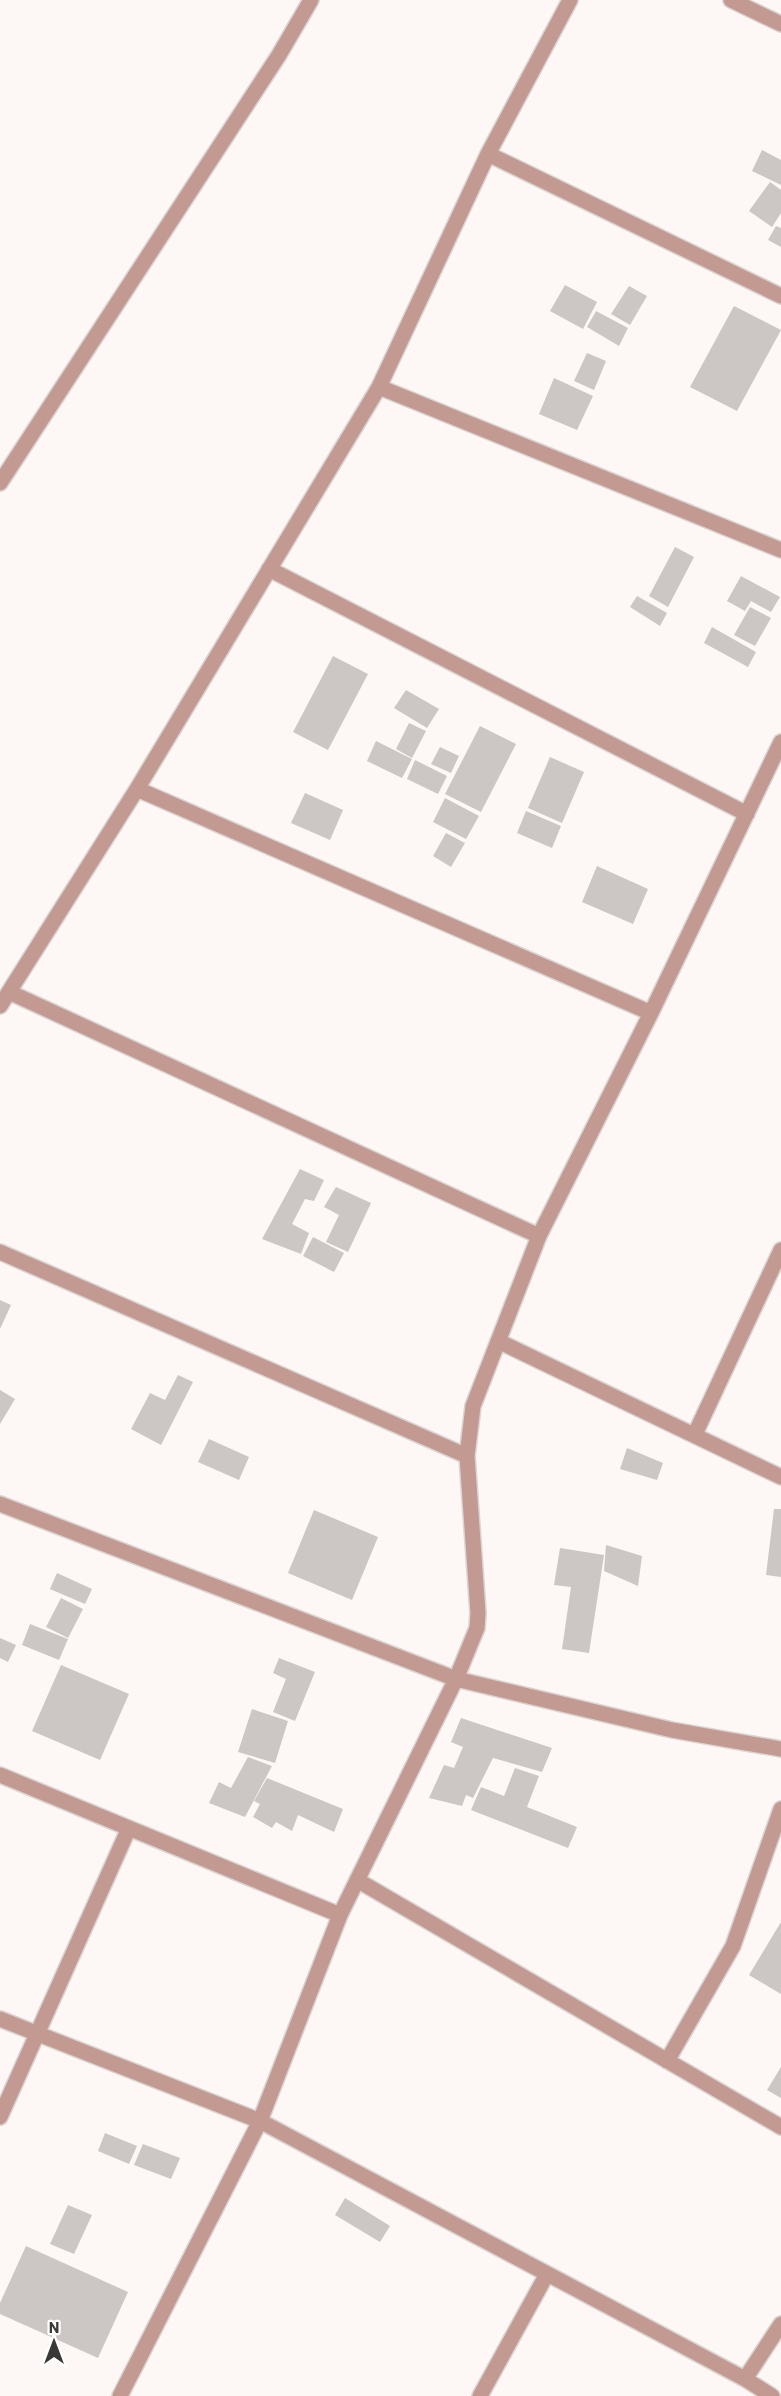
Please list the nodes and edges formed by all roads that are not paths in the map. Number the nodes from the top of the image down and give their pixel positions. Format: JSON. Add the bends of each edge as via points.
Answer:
{"nodes":[{"id":1,"x":312,"y":0,"type":"edge"},
{"id":2,"x":570,"y":0,"type":"edge"},
{"id":3,"x":731,"y":0,"type":"edge"},
{"id":4,"x":781,"y":24,"type":"edge"},
{"id":5,"x":488,"y":154,"type":"junction"},
{"id":6,"x":781,"y":296,"type":"edge"},
{"id":7,"x":379,"y":387,"type":"junction"},
{"id":8,"x":0,"y":483,"type":"edge"},
{"id":9,"x":781,"y":550,"type":"edge"},
{"id":10,"x":269,"y":569,"type":"junction"},
{"id":11,"x":781,"y":742,"type":"edge"},
{"id":12,"x":137,"y":789,"type":"junction"},
{"id":13,"x":747,"y":814,"type":"junction"},
{"id":14,"x":9,"y":992,"type":"junction"},
{"id":15,"x":0,"y":1006,"type":"edge"},
{"id":16,"x":651,"y":1013,"type":"junction"},
{"id":17,"x":539,"y":1236,"type":"junction"},
{"id":18,"x":781,"y":1250,"type":"edge"},
{"id":19,"x":0,"y":1252,"type":"edge"},
{"id":20,"x":498,"y":1341,"type":"junction"},
{"id":21,"x":695,"y":1434,"type":"junction"},
{"id":22,"x":467,"y":1456,"type":"junction"},
{"id":23,"x":781,"y":1477,"type":"edge"},
{"id":24,"x":0,"y":1504,"type":"edge"},
{"id":25,"x":456,"y":1679,"type":"junction"},
{"id":26,"x":781,"y":1749,"type":"edge"},
{"id":27,"x":0,"y":1775,"type":"edge"},
{"id":28,"x":781,"y":1809,"type":"edge"},
{"id":29,"x":129,"y":1828,"type":"junction"},
{"id":30,"x":357,"y":1880,"type":"junction"},
{"id":31,"x":340,"y":1915,"type":"junction"},
{"id":32,"x":0,"y":2019,"type":"edge"},
{"id":33,"x":38,"y":2034,"type":"junction"},
{"id":34,"x":667,"y":2061,"type":"junction"},
{"id":35,"x":0,"y":2117,"type":"edge"},
{"id":36,"x":260,"y":2121,"type":"junction"},
{"id":37,"x":781,"y":2127,"type":"edge"},
{"id":38,"x":547,"y":2274,"type":"junction"},
{"id":39,"x":781,"y":2324,"type":"edge"},
{"id":40,"x":746,"y":2379,"type":"junction"},
{"id":41,"x":120,"y":2396,"type":"edge"},
{"id":42,"x":480,"y":2396,"type":"edge"},
{"id":43,"x":772,"y":2396,"type":"edge"}],
"edges":[{"from":1,"to":8,"type":"street"},
{"from":2,"to":5,"type":"street"},
{"from":3,"to":4,"type":"street"},
{"from":5,"to":6,"type":"street"},
{"from":5,"to":7,"type":"street"},
{"from":7,"to":9,"type":"street"},
{"from":7,"to":10,"type":"street"},
{"from":10,"to":12,"type":"street"},
{"from":10,"to":13,"type":"street"},
{"from":11,"to":13,"type":"street"},
{"from":12,"to":14,"type":"street"},
{"from":12,"to":16,"type":"street"},
{"from":13,"to":16,"type":"street"},
{"from":14,"to":15,"type":"street"},
{"from":14,"to":17,"type":"street"},
{"from":16,"to":17,"type":"street"},
{"from":17,"to":20,"type":"street"},
{"from":18,"to":21,"type":"street"},
{"from":19,"to":22,"type":"street"},
{"from":20,"to":21,"type":"street"},
{"from":20,"to":22,"type":"street","via":[[473,1406]]},
{"from":21,"to":23,"type":"street"},
{"from":22,"to":25,"type":"street","via":[[478,1613],[477,1628]]},
{"from":24,"to":25,"type":"street"},
{"from":25,"to":26,"type":"street","via":[[672,1731]]},
{"from":25,"to":30,"type":"street"},
{"from":27,"to":29,"type":"street"},
{"from":28,"to":34,"type":"street","via":[[733,1946]]},
{"from":29,"to":31,"type":"street"},
{"from":29,"to":33,"type":"street"},
{"from":30,"to":31,"type":"street"},
{"from":30,"to":34,"type":"street"},
{"from":31,"to":36,"type":"street"},
{"from":32,"to":33,"type":"street"},
{"from":33,"to":35,"type":"street"},
{"from":33,"to":36,"type":"street"},
{"from":34,"to":37,"type":"street"},
{"from":36,"to":38,"type":"street"},
{"from":36,"to":41,"type":"street"},
{"from":38,"to":40,"type":"street"},
{"from":38,"to":42,"type":"street"},
{"from":39,"to":40,"type":"street"},
{"from":40,"to":43,"type":"street"}]}
